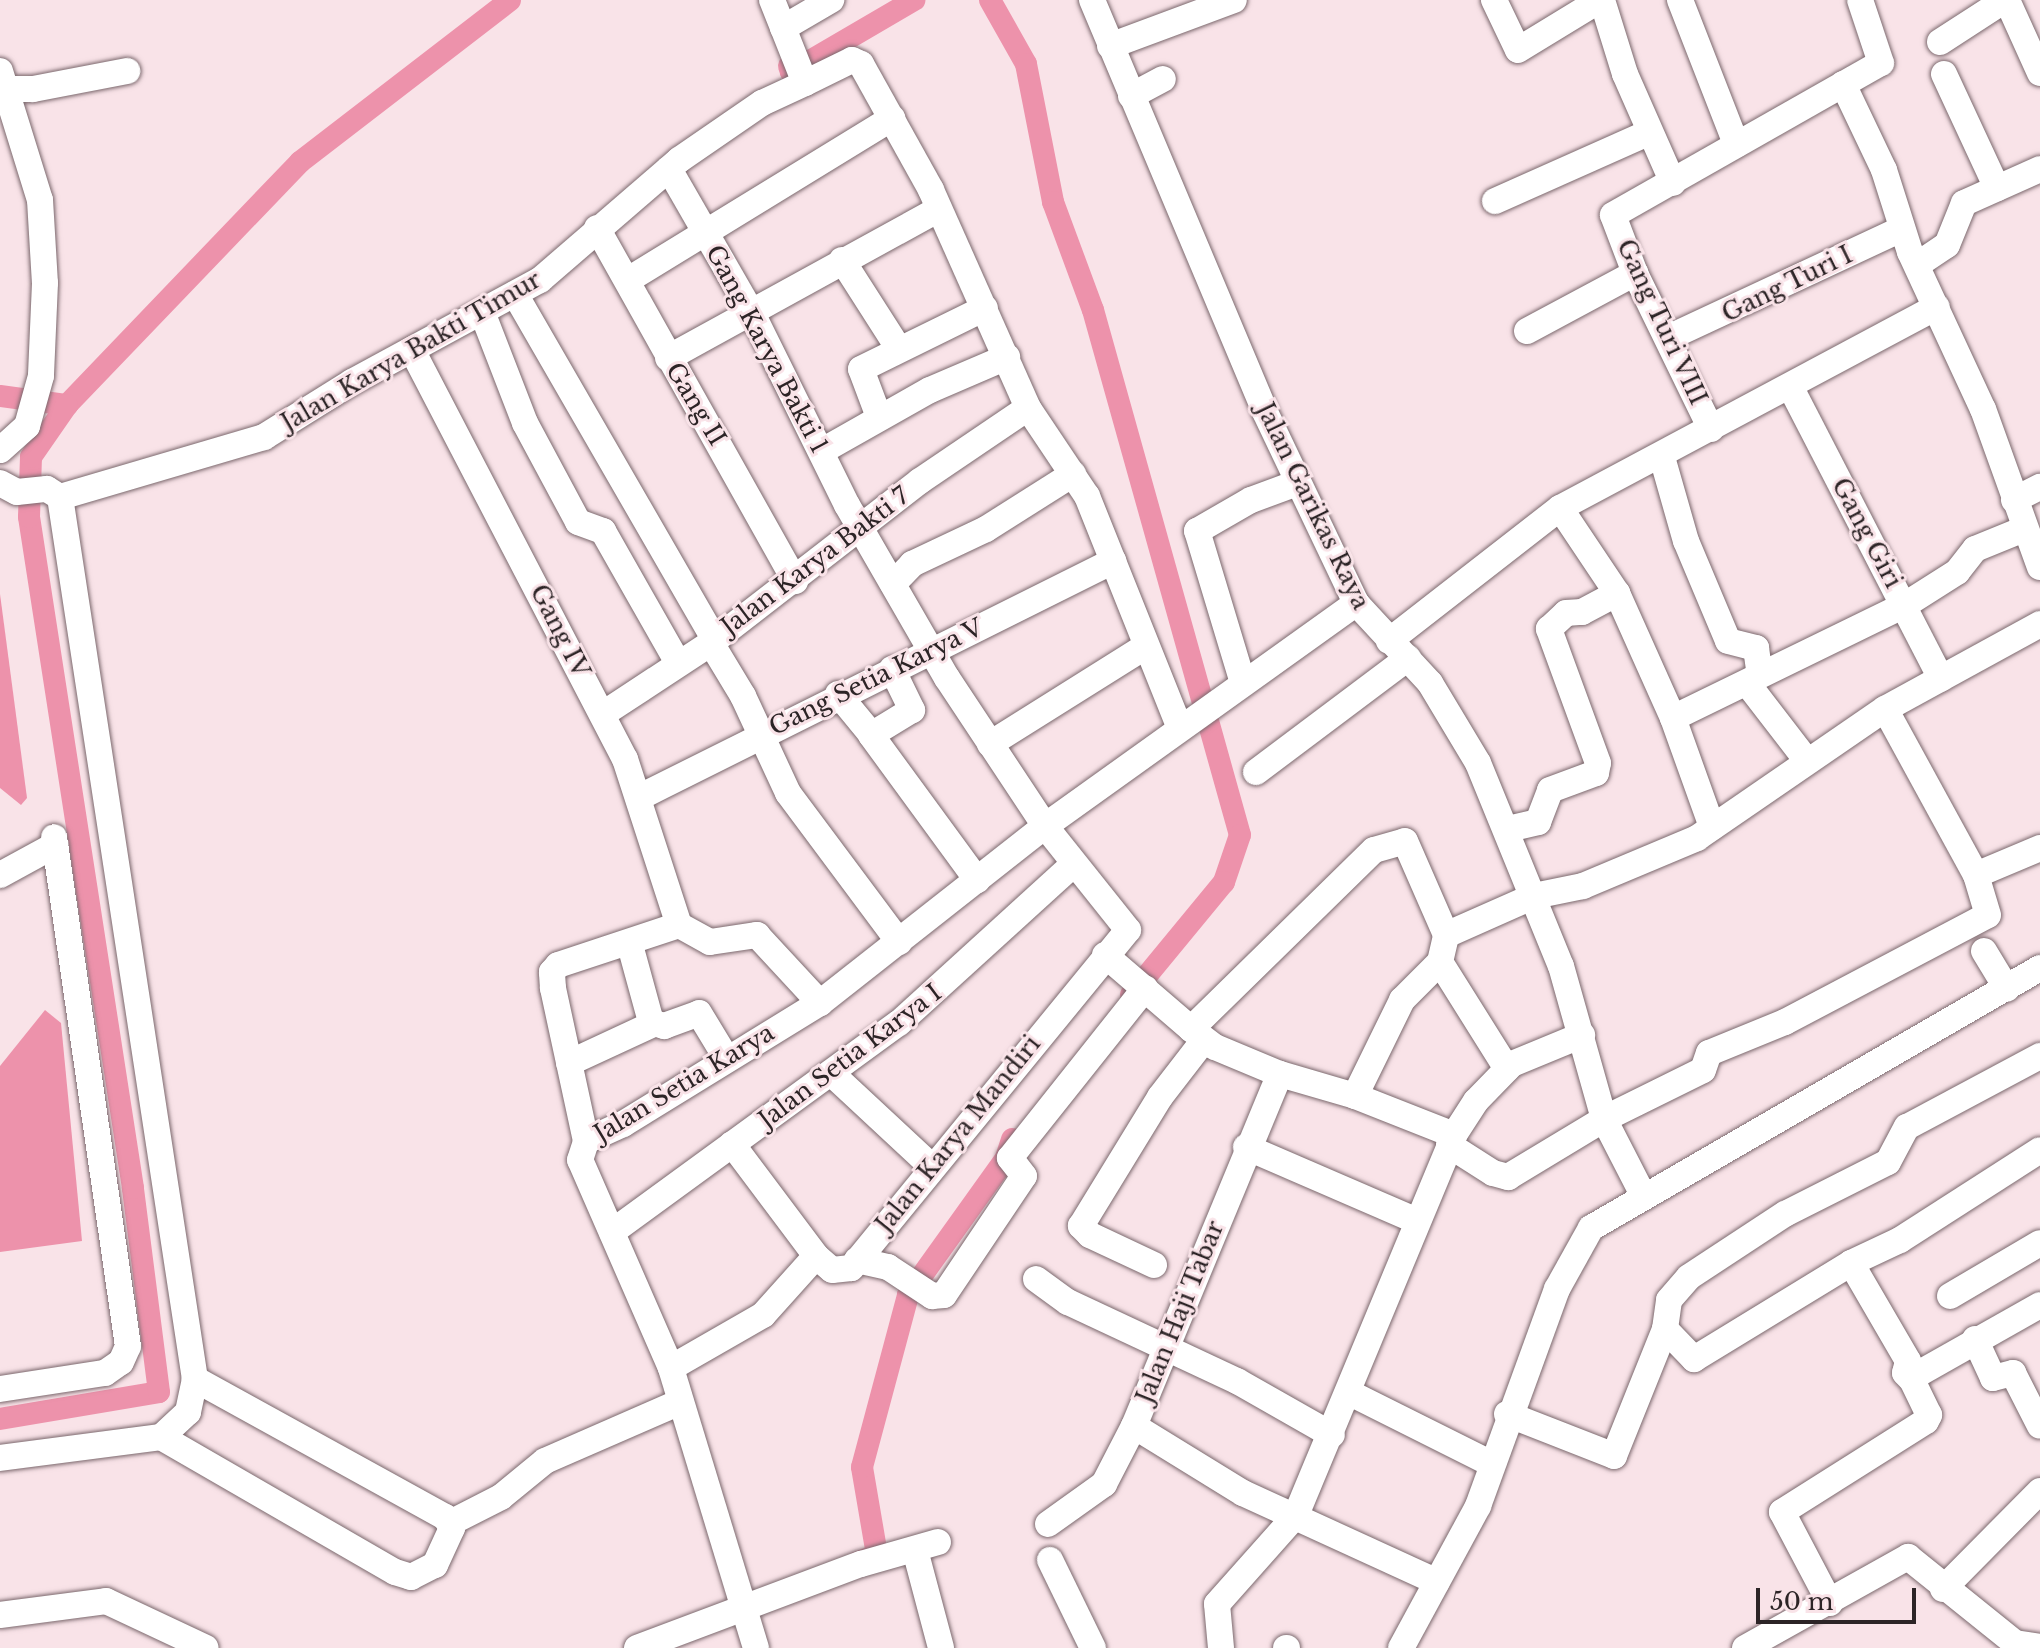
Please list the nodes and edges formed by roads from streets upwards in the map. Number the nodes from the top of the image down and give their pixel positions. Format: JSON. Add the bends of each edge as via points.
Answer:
{"nodes":[{"id":1,"x":772,"y":0,"type":"edge"},
{"id":2,"x":831,"y":0,"type":"edge"},
{"id":3,"x":1092,"y":0,"type":"edge"},
{"id":4,"x":1234,"y":0,"type":"edge"},
{"id":5,"x":1494,"y":0,"type":"edge"},
{"id":6,"x":1601,"y":0,"type":"edge"},
{"id":7,"x":1680,"y":0,"type":"edge"},
{"id":8,"x":1860,"y":0,"type":"edge"},
{"id":9,"x":2006,"y":0,"type":"edge"},
{"id":10,"x":783,"y":28,"type":"junction"},
{"id":11,"x":2033,"y":39,"type":"edge"},
{"id":12,"x":1940,"y":42,"type":"dead end"},
{"id":13,"x":1110,"y":46,"type":"junction"},
{"id":14,"x":127,"y":71,"type":"dead end"},
{"id":15,"x":800,"y":71,"type":"junction"},
{"id":16,"x":2040,"y":73,"type":"edge"},
{"id":17,"x":1944,"y":74,"type":"dead end"},
{"id":18,"x":1163,"y":79,"type":"dead end"},
{"id":19,"x":2,"y":83,"type":"edge"},
{"id":20,"x":1843,"y":84,"type":"junction"},
{"id":21,"x":1131,"y":96,"type":"junction"},
{"id":22,"x":892,"y":118,"type":"junction"},
{"id":23,"x":1648,"y":133,"type":"junction"},
{"id":24,"x":1736,"y":144,"type":"junction"},
{"id":25,"x":669,"y":169,"type":"junction"},
{"id":26,"x":2040,"y":169,"type":"edge"},
{"id":27,"x":1673,"y":183,"type":"junction"},
{"id":28,"x":1997,"y":188,"type":"junction"},
{"id":29,"x":1495,"y":201,"type":"dead end"},
{"id":30,"x":939,"y":209,"type":"junction"},
{"id":31,"x":597,"y":228,"type":"junction"},
{"id":32,"x":1902,"y":229,"type":"junction"},
{"id":33,"x":706,"y":233,"type":"junction"},
{"id":34,"x":842,"y":260,"type":"junction"},
{"id":35,"x":1917,"y":265,"type":"junction"},
{"id":36,"x":1635,"y":273,"type":"junction"},
{"id":37,"x":628,"y":280,"type":"junction"},
{"id":38,"x":515,"y":294,"type":"junction"},
{"id":39,"x":1937,"y":307,"type":"junction"},
{"id":40,"x":985,"y":308,"type":"junction"},
{"id":41,"x":482,"y":312,"type":"junction"},
{"id":42,"x":753,"y":315,"type":"junction"},
{"id":43,"x":1527,"y":331,"type":"dead end"},
{"id":44,"x":1670,"y":337,"type":"junction"},
{"id":45,"x":899,"y":349,"type":"junction"},
{"id":46,"x":412,"y":350,"type":"junction"},
{"id":47,"x":1007,"y":357,"type":"junction"},
{"id":48,"x":668,"y":358,"type":"junction"},
{"id":49,"x":1791,"y":388,"type":"junction"},
{"id":50,"x":1028,"y":408,"type":"junction"},
{"id":51,"x":879,"y":417,"type":"junction"},
{"id":52,"x":1711,"y":429,"type":"junction"},
{"id":53,"x":0,"y":450,"type":"edge"},
{"id":54,"x":822,"y":451,"type":"junction"},
{"id":55,"x":1662,"y":457,"type":"junction"},
{"id":56,"x":1073,"y":474,"type":"junction"},
{"id":57,"x":1297,"y":483,"type":"junction"},
{"id":58,"x":8,"y":487,"type":"edge"},
{"id":59,"x":2040,"y":487,"type":"edge"},
{"id":60,"x":54,"y":493,"type":"junction"},
{"id":61,"x":2014,"y":500,"type":"junction"},
{"id":62,"x":1560,"y":508,"type":"junction"},
{"id":63,"x":2024,"y":529,"type":"junction"},
{"id":64,"x":861,"y":530,"type":"junction"},
{"id":65,"x":1113,"y":561,"type":"junction"},
{"id":66,"x":2040,"y":567,"type":"edge"},
{"id":67,"x":795,"y":581,"type":"junction"},
{"id":68,"x":893,"y":584,"type":"junction"},
{"id":69,"x":1617,"y":593,"type":"junction"},
{"id":70,"x":1356,"y":603,"type":"junction"},
{"id":71,"x":1905,"y":605,"type":"junction"},
{"id":72,"x":2040,"y":624,"type":"edge"},
{"id":73,"x":712,"y":640,"type":"junction"},
{"id":74,"x":1146,"y":646,"type":"junction"},
{"id":75,"x":931,"y":650,"type":"junction"},
{"id":76,"x":1399,"y":650,"type":"junction"},
{"id":77,"x":678,"y":663,"type":"junction"},
{"id":78,"x":892,"y":669,"type":"junction"},
{"id":79,"x":1754,"y":679,"type":"junction"},
{"id":80,"x":1941,"y":679,"type":"junction"},
{"id":81,"x":1243,"y":683,"type":"junction"},
{"id":82,"x":838,"y":694,"type":"junction"},
{"id":83,"x":1885,"y":709,"type":"junction"},
{"id":84,"x":603,"y":714,"type":"junction"},
{"id":85,"x":1673,"y":718,"type":"junction"},
{"id":86,"x":1182,"y":725,"type":"junction"},
{"id":87,"x":871,"y":734,"type":"junction"},
{"id":88,"x":760,"y":735,"type":"junction"},
{"id":89,"x":990,"y":744,"type":"junction"},
{"id":90,"x":1807,"y":761,"type":"junction"},
{"id":91,"x":1256,"y":772,"type":"dead end"},
{"id":92,"x":640,"y":797,"type":"junction"},
{"id":93,"x":1045,"y":826,"type":"junction"},
{"id":94,"x":1712,"y":827,"type":"junction"},
{"id":95,"x":1508,"y":829,"type":"junction"},
{"id":96,"x":2040,"y":848,"type":"edge"},
{"id":97,"x":1074,"y":864,"type":"junction"},
{"id":98,"x":0,"y":875,"type":"edge"},
{"id":99,"x":1976,"y":875,"type":"junction"},
{"id":100,"x":977,"y":880,"type":"junction"},
{"id":101,"x":1534,"y":896,"type":"junction"},
{"id":102,"x":679,"y":925,"type":"junction"},
{"id":103,"x":1446,"y":935,"type":"junction"},
{"id":104,"x":899,"y":942,"type":"junction"},
{"id":105,"x":630,"y":945,"type":"junction"},
{"id":106,"x":1984,"y":951,"type":"dead end"},
{"id":107,"x":1440,"y":962,"type":"junction"},
{"id":108,"x":2040,"y":968,"type":"edge"},
{"id":109,"x":1129,"y":975,"type":"junction"},
{"id":110,"x":2007,"y":989,"type":"junction"},
{"id":111,"x":820,"y":1003,"type":"junction"},
{"id":112,"x":653,"y":1024,"type":"junction"},
{"id":113,"x":1197,"y":1035,"type":"junction"},
{"id":114,"x":1582,"y":1035,"type":"junction"},
{"id":115,"x":2040,"y":1056,"type":"edge"},
{"id":116,"x":727,"y":1059,"type":"junction"},
{"id":117,"x":569,"y":1063,"type":"junction"},
{"id":118,"x":1507,"y":1069,"type":"junction"},
{"id":119,"x":831,"y":1073,"type":"junction"},
{"id":120,"x":1280,"y":1074,"type":"junction"},
{"id":121,"x":1355,"y":1096,"type":"junction"},
{"id":122,"x":1604,"y":1119,"type":"junction"},
{"id":123,"x":1452,"y":1140,"type":"junction"},
{"id":124,"x":586,"y":1141,"type":"junction"},
{"id":125,"x":732,"y":1144,"type":"junction"},
{"id":126,"x":1246,"y":1147,"type":"junction"},
{"id":127,"x":2040,"y":1150,"type":"edge"},
{"id":128,"x":932,"y":1167,"type":"junction"},
{"id":129,"x":1643,"y":1195,"type":"junction"},
{"id":130,"x":1417,"y":1221,"type":"junction"},
{"id":131,"x":612,"y":1232,"type":"junction"},
{"id":132,"x":2040,"y":1243,"type":"edge"},
{"id":133,"x":816,"y":1256,"type":"junction"},
{"id":134,"x":857,"y":1260,"type":"junction"},
{"id":135,"x":1851,"y":1263,"type":"junction"},
{"id":136,"x":1154,"y":1265,"type":"dead end"},
{"id":137,"x":1036,"y":1279,"type":"dead end"},
{"id":138,"x":1950,"y":1296,"type":"dead end"},
{"id":139,"x":2040,"y":1305,"type":"edge"},
{"id":140,"x":1665,"y":1329,"type":"junction"},
{"id":141,"x":1975,"y":1339,"type":"junction"},
{"id":142,"x":1167,"y":1347,"type":"junction"},
{"id":143,"x":671,"y":1368,"type":"junction"},
{"id":144,"x":1910,"y":1378,"type":"junction"},
{"id":145,"x":195,"y":1379,"type":"junction"},
{"id":146,"x":0,"y":1389,"type":"edge"},
{"id":147,"x":1350,"y":1393,"type":"junction"},
{"id":148,"x":2033,"y":1396,"type":"edge"},
{"id":149,"x":678,"y":1403,"type":"junction"},
{"id":150,"x":1507,"y":1414,"type":"junction"},
{"id":151,"x":1134,"y":1426,"type":"junction"},
{"id":152,"x":2040,"y":1426,"type":"edge"},
{"id":153,"x":1332,"y":1435,"type":"junction"},
{"id":154,"x":161,"y":1437,"type":"junction"},
{"id":155,"x":0,"y":1458,"type":"edge"},
{"id":156,"x":1492,"y":1464,"type":"junction"},
{"id":157,"x":2040,"y":1491,"type":"edge"},
{"id":158,"x":1296,"y":1515,"type":"junction"},
{"id":159,"x":450,"y":1523,"type":"junction"},
{"id":160,"x":1048,"y":1524,"type":"dead end"},
{"id":161,"x":1050,"y":1560,"type":"dead end"},
{"id":162,"x":1437,"y":1582,"type":"junction"},
{"id":163,"x":1943,"y":1589,"type":"junction"},
{"id":164,"x":1830,"y":1603,"type":"junction"},
{"id":165,"x":742,"y":1609,"type":"junction"},
{"id":166,"x":0,"y":1615,"type":"edge"},
{"id":167,"x":2040,"y":1647,"type":"edge"},
{"id":168,"x":206,"y":1648,"type":"edge"},
{"id":169,"x":637,"y":1648,"type":"edge"},
{"id":170,"x":756,"y":1648,"type":"edge"},
{"id":171,"x":941,"y":1648,"type":"edge"},
{"id":172,"x":1093,"y":1648,"type":"edge"},
{"id":173,"x":1221,"y":1648,"type":"edge"},
{"id":174,"x":1401,"y":1648,"type":"edge"},
{"id":175,"x":1745,"y":1648,"type":"edge"}],
"edges":[{"from":1,"to":10,"type":"street"},
{"from":2,"to":10,"type":"street"},
{"from":3,"to":13,"type":"street","name":"Jalan Garikas Raya"},
{"from":4,"to":13,"type":"street"},
{"from":5,"to":6,"type":"street","via":[[1518,50]]},
{"from":6,"to":23,"type":"street"},
{"from":7,"to":24,"type":"street"},
{"from":8,"to":20,"type":"street","via":[[1881,63]]},
{"from":9,"to":11,"type":"street"},
{"from":9,"to":12,"type":"street"},
{"from":10,"to":15,"type":"street"},
{"from":11,"to":16,"type":"street"},
{"from":13,"to":21,"type":"street","name":"Jalan Garikas Raya"},
{"from":14,"to":19,"type":"street"},
{"from":15,"to":22,"type":"street","name":"Jalan Karya Bakti Timur","via":[[855,60]]},
{"from":15,"to":25,"type":"street","name":"Jalan Karya Bakti Timur"},
{"from":17,"to":28,"type":"street"},
{"from":18,"to":21,"type":"street"},
{"from":19,"to":53,"type":"street","via":[[40,200],[45,283],[41,376],[27,426]]},
{"from":20,"to":24,"type":"street"},
{"from":20,"to":32,"type":"street","via":[[1884,170]]},
{"from":21,"to":57,"type":"street","name":"Jalan Garikas Raya"},
{"from":22,"to":30,"type":"street","name":"Jalan Karya Bakti Timur"},
{"from":22,"to":33,"type":"street"},
{"from":23,"to":27,"type":"street"},
{"from":23,"to":29,"type":"street"},
{"from":24,"to":27,"type":"street"},
{"from":25,"to":31,"type":"street","name":"Jalan Karya Bakti Timur"},
{"from":25,"to":33,"type":"street","name":"Gang Karya Bakti 1"},
{"from":26,"to":28,"type":"street"},
{"from":27,"to":36,"type":"street","name":"Gang Turi VIII","via":[[1613,215]]},
{"from":28,"to":35,"type":"street","via":[[1962,205],[1947,245]]},
{"from":30,"to":34,"type":"street"},
{"from":30,"to":40,"type":"street","name":"Jalan Karya Bakti Timur"},
{"from":31,"to":37,"type":"street","name":"Gang II"},
{"from":31,"to":38,"type":"street","name":"Jalan Karya Bakti Timur","via":[[540,280]]},
{"from":32,"to":35,"type":"street"},
{"from":32,"to":44,"type":"street","name":"Gang Turi I"},
{"from":33,"to":37,"type":"street"},
{"from":33,"to":42,"type":"street","name":"Gang Karya Bakti 1"},
{"from":34,"to":42,"type":"street"},
{"from":34,"to":45,"type":"street"},
{"from":35,"to":39,"type":"street"},
{"from":36,"to":43,"type":"street"},
{"from":36,"to":44,"type":"street","name":"Gang Turi VIII"},
{"from":37,"to":48,"type":"street","name":"Gang II"},
{"from":38,"to":41,"type":"street","name":"Jalan Karya Bakti Timur"},
{"from":38,"to":73,"type":"street"},
{"from":39,"to":49,"type":"street"},
{"from":39,"to":61,"type":"street","via":[[1983,409]]},
{"from":40,"to":45,"type":"street"},
{"from":40,"to":47,"type":"street","name":"Jalan Karya Bakti Timur"},
{"from":41,"to":46,"type":"street","name":"Jalan Karya Bakti Timur"},
{"from":41,"to":77,"type":"street","via":[[525,423],[578,522],[603,531]]},
{"from":42,"to":48,"type":"street"},
{"from":42,"to":54,"type":"street","name":"Gang Karya Bakti 1"},
{"from":44,"to":52,"type":"street","name":"Gang Turi VIII"},
{"from":45,"to":51,"type":"street","via":[[860,371]]},
{"from":46,"to":60,"type":"street","name":"Jalan Karya Bakti Timur","via":[[264,437]]},
{"from":46,"to":84,"type":"street","name":"Gang IV"},
{"from":47,"to":50,"type":"street","name":"Jalan Karya Bakti Timur"},
{"from":47,"to":51,"type":"street"},
{"from":48,"to":67,"type":"street","name":"Gang II"},
{"from":49,"to":52,"type":"street","via":[[1725,416]]},
{"from":49,"to":71,"type":"street","name":"Gang Giri"},
{"from":50,"to":56,"type":"street","name":"Jalan Karya Bakti Timur"},
{"from":50,"to":64,"type":"street","name":"Jalan Karya Bakti 7","via":[[920,481]]},
{"from":51,"to":54,"type":"street"},
{"from":52,"to":55,"type":"street"},
{"from":54,"to":64,"type":"street","name":"Gang Karya Bakti 1"},
{"from":55,"to":62,"type":"street"},
{"from":55,"to":79,"type":"street","via":[[1686,541],[1728,641],[1756,648]]},
{"from":56,"to":65,"type":"street","name":"Jalan Karya Bakti Timur"},
{"from":56,"to":68,"type":"street","via":[[986,529],[912,564]]},
{"from":57,"to":70,"type":"street","name":"Jalan Garikas Raya"},
{"from":57,"to":81,"type":"street","via":[[1251,500],[1197,531]]},
{"from":58,"to":60,"type":"street","name":"Jalan Karya Bakti Timur"},
{"from":59,"to":61,"type":"street"},
{"from":60,"to":145,"type":"street"},
{"from":61,"to":63,"type":"street"},
{"from":62,"to":69,"type":"street"},
{"from":62,"to":76,"type":"street"},
{"from":63,"to":66,"type":"street"},
{"from":63,"to":71,"type":"street","via":[[1975,549],[1957,572]]},
{"from":64,"to":67,"type":"street","name":"Jalan Karya Bakti 7"},
{"from":64,"to":68,"type":"street","name":"Gang Karya Bakti 1"},
{"from":65,"to":74,"type":"street","name":"Jalan Karya Bakti Timur"},
{"from":65,"to":75,"type":"street","name":"Gang Setia Karya V"},
{"from":67,"to":73,"type":"street","name":"Jalan Karya Bakti 7"},
{"from":68,"to":75,"type":"street","name":"Gang Karya Bakti 1"},
{"from":69,"to":85,"type":"street"},
{"from":69,"to":95,"type":"street","via":[[1582,612],[1566,613],[1549,629],[1598,763],[1596,773],[1550,790],[1538,822]]},
{"from":70,"to":76,"type":"street","name":"Jalan Garikas Raya"},
{"from":70,"to":81,"type":"street","name":"Jalan Setia Karya"},
{"from":71,"to":79,"type":"street"},
{"from":71,"to":80,"type":"street","name":"Gang Giri"},
{"from":72,"to":80,"type":"street"},
{"from":73,"to":77,"type":"street","name":"Jalan Karya Bakti 7"},
{"from":73,"to":88,"type":"street"},
{"from":74,"to":86,"type":"street","name":"Jalan Karya Bakti Timur"},
{"from":74,"to":89,"type":"street"},
{"from":75,"to":78,"type":"street","name":"Gang Setia Karya V"},
{"from":75,"to":89,"type":"street","name":"Jalan Karya Mandiri"},
{"from":76,"to":91,"type":"street"},
{"from":76,"to":95,"type":"street","name":"Jalan Garikas Raya","via":[[1447,707]]},
{"from":77,"to":84,"type":"street","name":"Jalan Karya Bakti 7"},
{"from":78,"to":82,"type":"street","name":"Gang Setia Karya V"},
{"from":78,"to":87,"type":"street","via":[[912,710]]},
{"from":79,"to":85,"type":"street"},
{"from":79,"to":90,"type":"street"},
{"from":80,"to":83,"type":"street"},
{"from":81,"to":86,"type":"street","name":"Jalan Setia Karya"},
{"from":82,"to":87,"type":"street"},
{"from":82,"to":88,"type":"street","name":"Gang Setia Karya V"},
{"from":83,"to":90,"type":"street"},
{"from":83,"to":99,"type":"street"},
{"from":84,"to":92,"type":"street","name":"Gang IV"},
{"from":85,"to":94,"type":"street"},
{"from":86,"to":93,"type":"street","name":"Jalan Setia Karya"},
{"from":87,"to":100,"type":"street"},
{"from":88,"to":92,"type":"street","name":"Gang Setia Karya V"},
{"from":88,"to":104,"type":"street","via":[[788,793]]},
{"from":89,"to":93,"type":"street","name":"Jalan Karya Mandiri"},
{"from":90,"to":94,"type":"street"},
{"from":92,"to":102,"type":"street","name":"Gang IV"},
{"from":93,"to":97,"type":"street","name":"Jalan Karya Mandiri"},
{"from":93,"to":100,"type":"street","name":"Jalan Setia Karya"},
{"from":94,"to":101,"type":"street","via":[[1583,886]]},
{"from":95,"to":101,"type":"street","name":"Jalan Garikas Raya"},
{"from":96,"to":99,"type":"street"},
{"from":97,"to":109,"type":"street","name":"Jalan Karya Mandiri","via":[[1127,926]]},
{"from":97,"to":119,"type":"street","name":"Jalan Setia Karya I","via":[[922,1005]]},
{"from":98,"to":146,"type":"street","via":[[55,841],[128,1346],[121,1362],[105,1373]]},
{"from":99,"to":122,"type":"street","via":[[1988,915],[1785,1022],[1709,1053],[1703,1070]]},
{"from":100,"to":104,"type":"street","name":"Jalan Setia Karya"},
{"from":101,"to":103,"type":"street"},
{"from":101,"to":114,"type":"street","name":"Jalan Garikas Raya"},
{"from":102,"to":105,"type":"street"},
{"from":102,"to":111,"type":"street","via":[[710,942],[760,937]]},
{"from":103,"to":107,"type":"street"},
{"from":103,"to":113,"type":"street","via":[[1405,841],[1398,839],[1370,853]]},
{"from":104,"to":111,"type":"street","name":"Jalan Setia Karya"},
{"from":105,"to":112,"type":"street"},
{"from":105,"to":117,"type":"street","via":[[558,965],[552,972]]},
{"from":106,"to":110,"type":"street"},
{"from":107,"to":118,"type":"street"},
{"from":107,"to":121,"type":"street","via":[[1402,1000]]},
{"from":108,"to":110,"type":"street"},
{"from":109,"to":113,"type":"street"},
{"from":109,"to":128,"type":"street","name":"Jalan Karya Mandiri"},
{"from":109,"to":134,"type":"street","via":[[1010,1158],[1024,1176],[944,1295],[932,1296],[888,1267]]},
{"from":110,"to":129,"type":"street"},
{"from":111,"to":116,"type":"street","name":"Jalan Setia Karya"},
{"from":112,"to":116,"type":"street","via":[[699,1013]]},
{"from":112,"to":117,"type":"street"},
{"from":113,"to":120,"type":"street"},
{"from":113,"to":136,"type":"street","via":[[1081,1226]]},
{"from":114,"to":118,"type":"street"},
{"from":114,"to":122,"type":"street","name":"Jalan Garikas Raya"},
{"from":115,"to":140,"type":"street","via":[[1907,1127],[1888,1162],[1785,1214],[1689,1277],[1669,1300]]},
{"from":116,"to":124,"type":"street","name":"Jalan Setia Karya"},
{"from":117,"to":124,"type":"street"},
{"from":118,"to":123,"type":"street","via":[[1476,1101]]},
{"from":119,"to":125,"type":"street","name":"Jalan Setia Karya I"},
{"from":119,"to":128,"type":"street"},
{"from":120,"to":121,"type":"street"},
{"from":120,"to":126,"type":"street","name":"Jalan Haji Tabar"},
{"from":121,"to":123,"type":"street"},
{"from":122,"to":123,"type":"street","via":[[1508,1177],[1493,1173]]},
{"from":122,"to":129,"type":"street","name":"Jalan Garikas Raya"},
{"from":123,"to":130,"type":"street"},
{"from":124,"to":131,"type":"street","name":"Jalan Setia Karya","via":[[580,1160]]},
{"from":125,"to":131,"type":"street","name":"Jalan Setia Karya I"},
{"from":125,"to":133,"type":"street"},
{"from":126,"to":130,"type":"street"},
{"from":126,"to":142,"type":"street","name":"Jalan Haji Tabar"},
{"from":127,"to":135,"type":"street","via":[[1900,1240]]},
{"from":128,"to":134,"type":"street","name":"Jalan Karya Mandiri"},
{"from":129,"to":150,"type":"street","via":[[1591,1228],[1573,1257]]},
{"from":130,"to":147,"type":"street"},
{"from":131,"to":143,"type":"street","name":"Jalan Setia Karya"},
{"from":132,"to":138,"type":"street"},
{"from":133,"to":134,"type":"street","via":[[840,1272]]},
{"from":133,"to":143,"type":"street","via":[[763,1315]]},
{"from":135,"to":140,"type":"street","via":[[1694,1359]]},
{"from":135,"to":144,"type":"street","via":[[1908,1361],[1905,1373]]},
{"from":137,"to":142,"type":"street","via":[[1068,1302]]},
{"from":139,"to":141,"type":"street"},
{"from":140,"to":150,"type":"street","via":[[1614,1456]]},
{"from":141,"to":144,"type":"street"},
{"from":141,"to":148,"type":"street","via":[[1993,1378],[2013,1373]]},
{"from":142,"to":151,"type":"street","name":"Jalan Haji Tabar"},
{"from":142,"to":153,"type":"street"},
{"from":143,"to":149,"type":"street","name":"Jalan Setia Karya"},
{"from":144,"to":164,"type":"street","via":[[1929,1415],[1926,1421],[1782,1512]]},
{"from":145,"to":154,"type":"street","via":[[188,1412]]},
{"from":145,"to":159,"type":"street","via":[[434,1509]]},
{"from":147,"to":153,"type":"street"},
{"from":147,"to":156,"type":"street"},
{"from":148,"to":152,"type":"street"},
{"from":149,"to":159,"type":"street","via":[[545,1461],[501,1497]]},
{"from":149,"to":165,"type":"street","name":"Jalan Setia Karya"},
{"from":150,"to":156,"type":"street"},
{"from":151,"to":158,"type":"street","via":[[1243,1493]]},
{"from":151,"to":160,"type":"street","name":"Jalan Haji Tabar","via":[[1104,1484]]},
{"from":153,"to":158,"type":"street"},
{"from":154,"to":155,"type":"street"},
{"from":154,"to":159,"type":"street","via":[[411,1577],[435,1565],[451,1535]]},
{"from":156,"to":162,"type":"street","via":[[1478,1506]]},
{"from":157,"to":163,"type":"street"},
{"from":158,"to":162,"type":"street"},
{"from":158,"to":173,"type":"street","via":[[1217,1604]]},
{"from":161,"to":172,"type":"street"},
{"from":162,"to":174,"type":"street"},
{"from":163,"to":164,"type":"street","via":[[1908,1557]]},
{"from":163,"to":167,"type":"street","via":[[2015,1643]]},
{"from":164,"to":175,"type":"street"},
{"from":165,"to":169,"type":"street"},
{"from":165,"to":170,"type":"street","name":"Jalan Setia Karya"},
{"from":165,"to":171,"type":"street","via":[[920,1548]]},
{"from":166,"to":168,"type":"street","via":[[106,1601]]}]}
